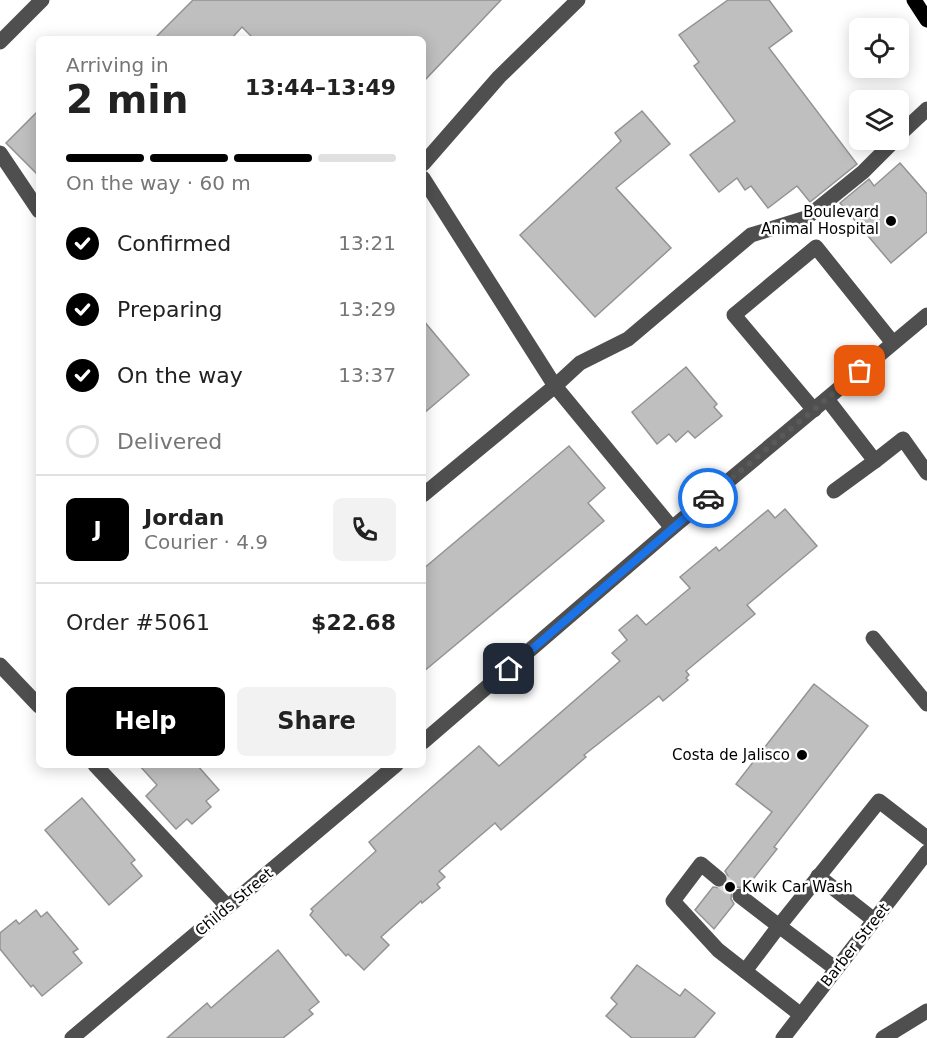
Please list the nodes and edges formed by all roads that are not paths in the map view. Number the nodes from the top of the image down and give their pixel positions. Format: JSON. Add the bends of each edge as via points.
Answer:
{"nodes":[{"id":1,"x":42,"y":0,"type":"edge"},
{"id":2,"x":578,"y":0,"type":"edge"},
{"id":3,"x":914,"y":0,"type":"edge"},
{"id":4,"x":927,"y":20,"type":"edge"},
{"id":5,"x":0,"y":42,"type":"edge"},
{"id":6,"x":927,"y":109,"type":"edge"},
{"id":7,"x":909,"y":126,"type":"edge"},
{"id":8,"x":885,"y":150,"type":"edge"},
{"id":9,"x":0,"y":153,"type":"edge"},
{"id":10,"x":426,"y":161,"type":"edge"},
{"id":11,"x":426,"y":183,"type":"edge"},
{"id":12,"x":36,"y":207,"type":"edge"},
{"id":13,"x":927,"y":315,"type":"edge"},
{"id":14,"x":893,"y":343,"type":"junction"},
{"id":15,"x":555,"y":386,"type":"junction"},
{"id":16,"x":826,"y":399,"type":"junction"},
{"id":17,"x":814,"y":410,"type":"junction"},
{"id":18,"x":874,"y":461,"type":"junction"},
{"id":19,"x":927,"y":473,"type":"edge"},
{"id":20,"x":834,"y":491,"type":"dead end"},
{"id":21,"x":426,"y":493,"type":"edge"},
{"id":22,"x":672,"y":528,"type":"junction"},
{"id":23,"x":873,"y":638,"type":"dead end"},
{"id":24,"x":0,"y":665,"type":"edge"},
{"id":25,"x":36,"y":703,"type":"edge"},
{"id":26,"x":927,"y":704,"type":"edge"},
{"id":27,"x":426,"y":739,"type":"edge"},
{"id":28,"x":98,"y":768,"type":"edge"},
{"id":29,"x":392,"y":768,"type":"edge"},
{"id":30,"x":927,"y":838,"type":"edge"},
{"id":31,"x":927,"y":852,"type":"edge"},
{"id":32,"x":818,"y":876,"type":"junction"},
{"id":33,"x":719,"y":879,"type":"tunnel mouth"},
{"id":34,"x":740,"y":896,"type":"tunnel mouth"},
{"id":35,"x":228,"y":907,"type":"junction"},
{"id":36,"x":874,"y":920,"type":"junction"},
{"id":37,"x":779,"y":926,"type":"junction"},
{"id":38,"x":836,"y":969,"type":"junction"},
{"id":39,"x":745,"y":971,"type":"junction"},
{"id":40,"x":927,"y":1011,"type":"edge"},
{"id":41,"x":801,"y":1015,"type":"junction"},
{"id":42,"x":72,"y":1038,"type":"edge"},
{"id":43,"x":783,"y":1038,"type":"edge"},
{"id":44,"x":883,"y":1038,"type":"edge"}],
"edges":[{"from":1,"to":5,"type":"street"},
{"from":2,"to":10,"type":"street","via":[[499,77]]},
{"from":3,"to":4,"type":"main road"},
{"from":6,"to":7,"type":"street"},
{"from":8,"to":15,"type":"street","via":[[806,218],[751,235],[628,339],[580,363]]},
{"from":9,"to":12,"type":"street"},
{"from":11,"to":15,"type":"street"},
{"from":13,"to":14,"type":"street"},
{"from":14,"to":16,"type":"street"},
{"from":14,"to":17,"type":"street","via":[[816,247],[789,268],[734,315]]},
{"from":15,"to":21,"type":"street"},
{"from":15,"to":22,"type":"street"},
{"from":16,"to":17,"type":"street"},
{"from":16,"to":18,"type":"street"},
{"from":17,"to":22,"type":"street"},
{"from":18,"to":19,"type":"street","via":[[903,439]]},
{"from":18,"to":20,"type":"street"},
{"from":22,"to":27,"type":"street"},
{"from":23,"to":26,"type":"street"},
{"from":24,"to":25,"type":"street"},
{"from":28,"to":35,"type":"street"},
{"from":29,"to":35,"type":"street","name":"Childs Street"},
{"from":30,"to":32,"type":"street","via":[[879,801]]},
{"from":31,"to":36,"type":"street","name":"Barber Street"},
{"from":32,"to":36,"type":"street"},
{"from":32,"to":37,"type":"street"},
{"from":33,"to":39,"type":"street","via":[[701,864],[673,901],[718,950]]},
{"from":34,"to":37,"type":"street"},
{"from":35,"to":42,"type":"street","name":"Childs Street"},
{"from":36,"to":38,"type":"street","name":"Barber Street"},
{"from":37,"to":38,"type":"street"},
{"from":37,"to":39,"type":"street"},
{"from":38,"to":41,"type":"street","name":"Barber Street"},
{"from":39,"to":41,"type":"street"},
{"from":40,"to":44,"type":"street"},
{"from":41,"to":43,"type":"street","name":"Barber Street"}]}
